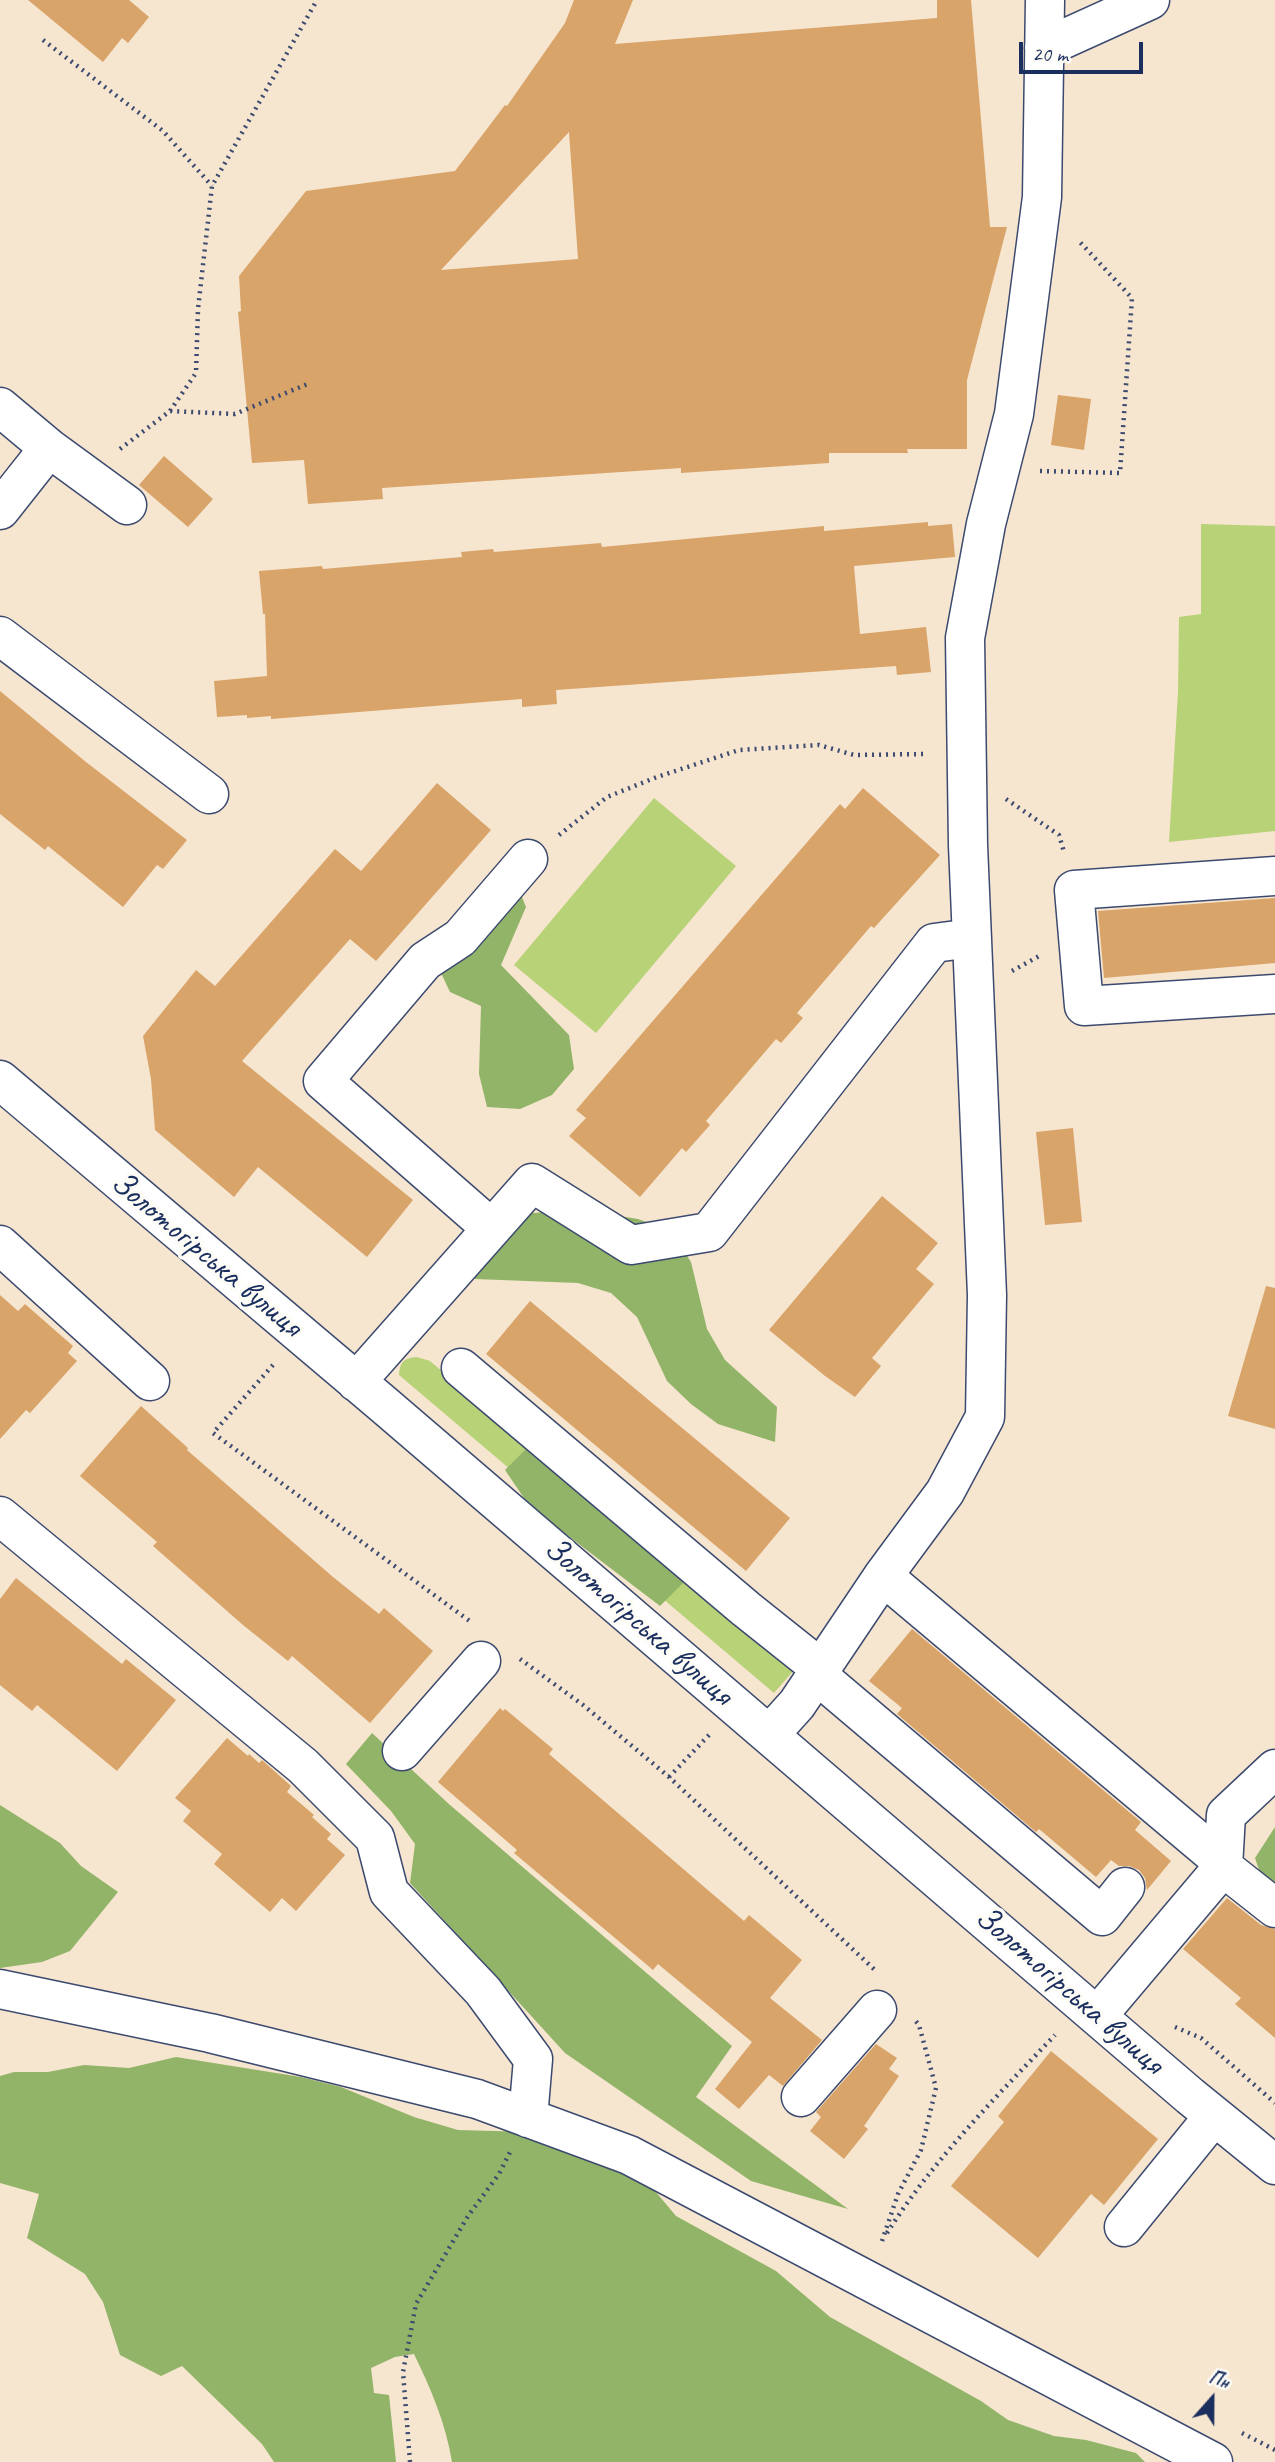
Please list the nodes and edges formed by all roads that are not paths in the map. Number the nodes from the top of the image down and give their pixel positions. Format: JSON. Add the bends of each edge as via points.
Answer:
{"nodes":[{"id":1,"x":1045,"y":0,"type":"edge"},
{"id":2,"x":1150,"y":0,"type":"edge"},
{"id":3,"x":1044,"y":48,"type":"junction"},
{"id":4,"x":0,"y":407,"type":"edge"},
{"id":5,"x":49,"y":448,"type":"junction"},
{"id":6,"x":127,"y":505,"type":"dead end"},
{"id":7,"x":0,"y":510,"type":"edge"},
{"id":8,"x":0,"y":636,"type":"edge"},
{"id":9,"x":209,"y":794,"type":"dead end"},
{"id":10,"x":528,"y":859,"type":"road end"},
{"id":11,"x":1275,"y":876,"type":"edge"},
{"id":12,"x":972,"y":938,"type":"junction"},
{"id":13,"x":1275,"y":994,"type":"edge"},
{"id":14,"x":0,"y":1080,"type":"edge"},
{"id":15,"x":491,"y":1228,"type":"junction"},
{"id":16,"x":0,"y":1245,"type":"edge"},
{"id":17,"x":461,"y":1368,"type":"dead end"},
{"id":18,"x":150,"y":1381,"type":"dead end"},
{"id":19,"x":356,"y":1382,"type":"junction"},
{"id":20,"x":0,"y":1516,"type":"edge"},
{"id":21,"x":883,"y":1576,"type":"junction"},
{"id":22,"x":493,"y":1649,"type":"road end"},
{"id":23,"x":818,"y":1671,"type":"junction"},
{"id":24,"x":769,"y":1734,"type":"junction"},
{"id":25,"x":402,"y":1751,"type":"dead end"},
{"id":26,"x":1273,"y":1776,"type":"edge"},
{"id":27,"x":1223,"y":1865,"type":"junction"},
{"id":28,"x":1125,"y":1887,"type":"dead end"},
{"id":29,"x":1275,"y":1908,"type":"edge"},
{"id":30,"x":0,"y":1989,"type":"edge"},
{"id":31,"x":888,"y":1999,"type":"road end"},
{"id":32,"x":1098,"y":2015,"type":"junction"},
{"id":33,"x":801,"y":2097,"type":"dead end"},
{"id":34,"x":1214,"y":2116,"type":"junction"},
{"id":35,"x":528,"y":2118,"type":"junction"},
{"id":36,"x":1275,"y":2165,"type":"edge"},
{"id":37,"x":1124,"y":2227,"type":"dead end"},
{"id":38,"x":1213,"y":2462,"type":"edge"}],
"edges":[{"from":1,"to":3,"type":"street"},
{"from":2,"to":3,"type":"street"},
{"from":3,"to":12,"type":"street","via":[[1042,197],[1014,414],[986,524],[965,638]]},
{"from":4,"to":5,"type":"street"},
{"from":5,"to":6,"type":"street"},
{"from":5,"to":7,"type":"street"},
{"from":8,"to":9,"type":"street"},
{"from":10,"to":15,"type":"street","via":[[460,938],[425,961],[323,1082]]},
{"from":11,"to":13,"type":"street","via":[[1074,890],[1084,1006]]},
{"from":12,"to":15,"type":"street","via":[[934,943],[709,1232],[631,1245],[532,1183]]},
{"from":12,"to":21,"type":"street","via":[[987,1295],[985,1417],[945,1492]]},
{"from":14,"to":19,"type":"street","name":"Золотогірська вулиця"},
{"from":15,"to":19,"type":"street"},
{"from":16,"to":18,"type":"street"},
{"from":17,"to":23,"type":"street"},
{"from":19,"to":24,"type":"street","name":"Золотогірська вулиця"},
{"from":20,"to":35,"type":"street","via":[[303,1766],[374,1838],[389,1892],[484,1991],[533,2059]]},
{"from":21,"to":23,"type":"street"},
{"from":21,"to":27,"type":"street"},
{"from":22,"to":25,"type":"street"},
{"from":23,"to":24,"type":"street","via":[[797,1704]]},
{"from":23,"to":28,"type":"street","via":[[1102,1916]]},
{"from":24,"to":32,"type":"street","name":"Золотогірська вулиця"},
{"from":26,"to":27,"type":"street","via":[[1226,1815]]},
{"from":27,"to":29,"type":"street"},
{"from":27,"to":32,"type":"street"},
{"from":30,"to":35,"type":"street","via":[[210,2033],[477,2099]]},
{"from":31,"to":33,"type":"street"},
{"from":32,"to":34,"type":"street","name":"Золотогірська вулиця"},
{"from":34,"to":36,"type":"street","name":"Золотогірська вулиця"},
{"from":34,"to":37,"type":"street"},
{"from":35,"to":38,"type":"street","via":[[629,2155]]}]}
